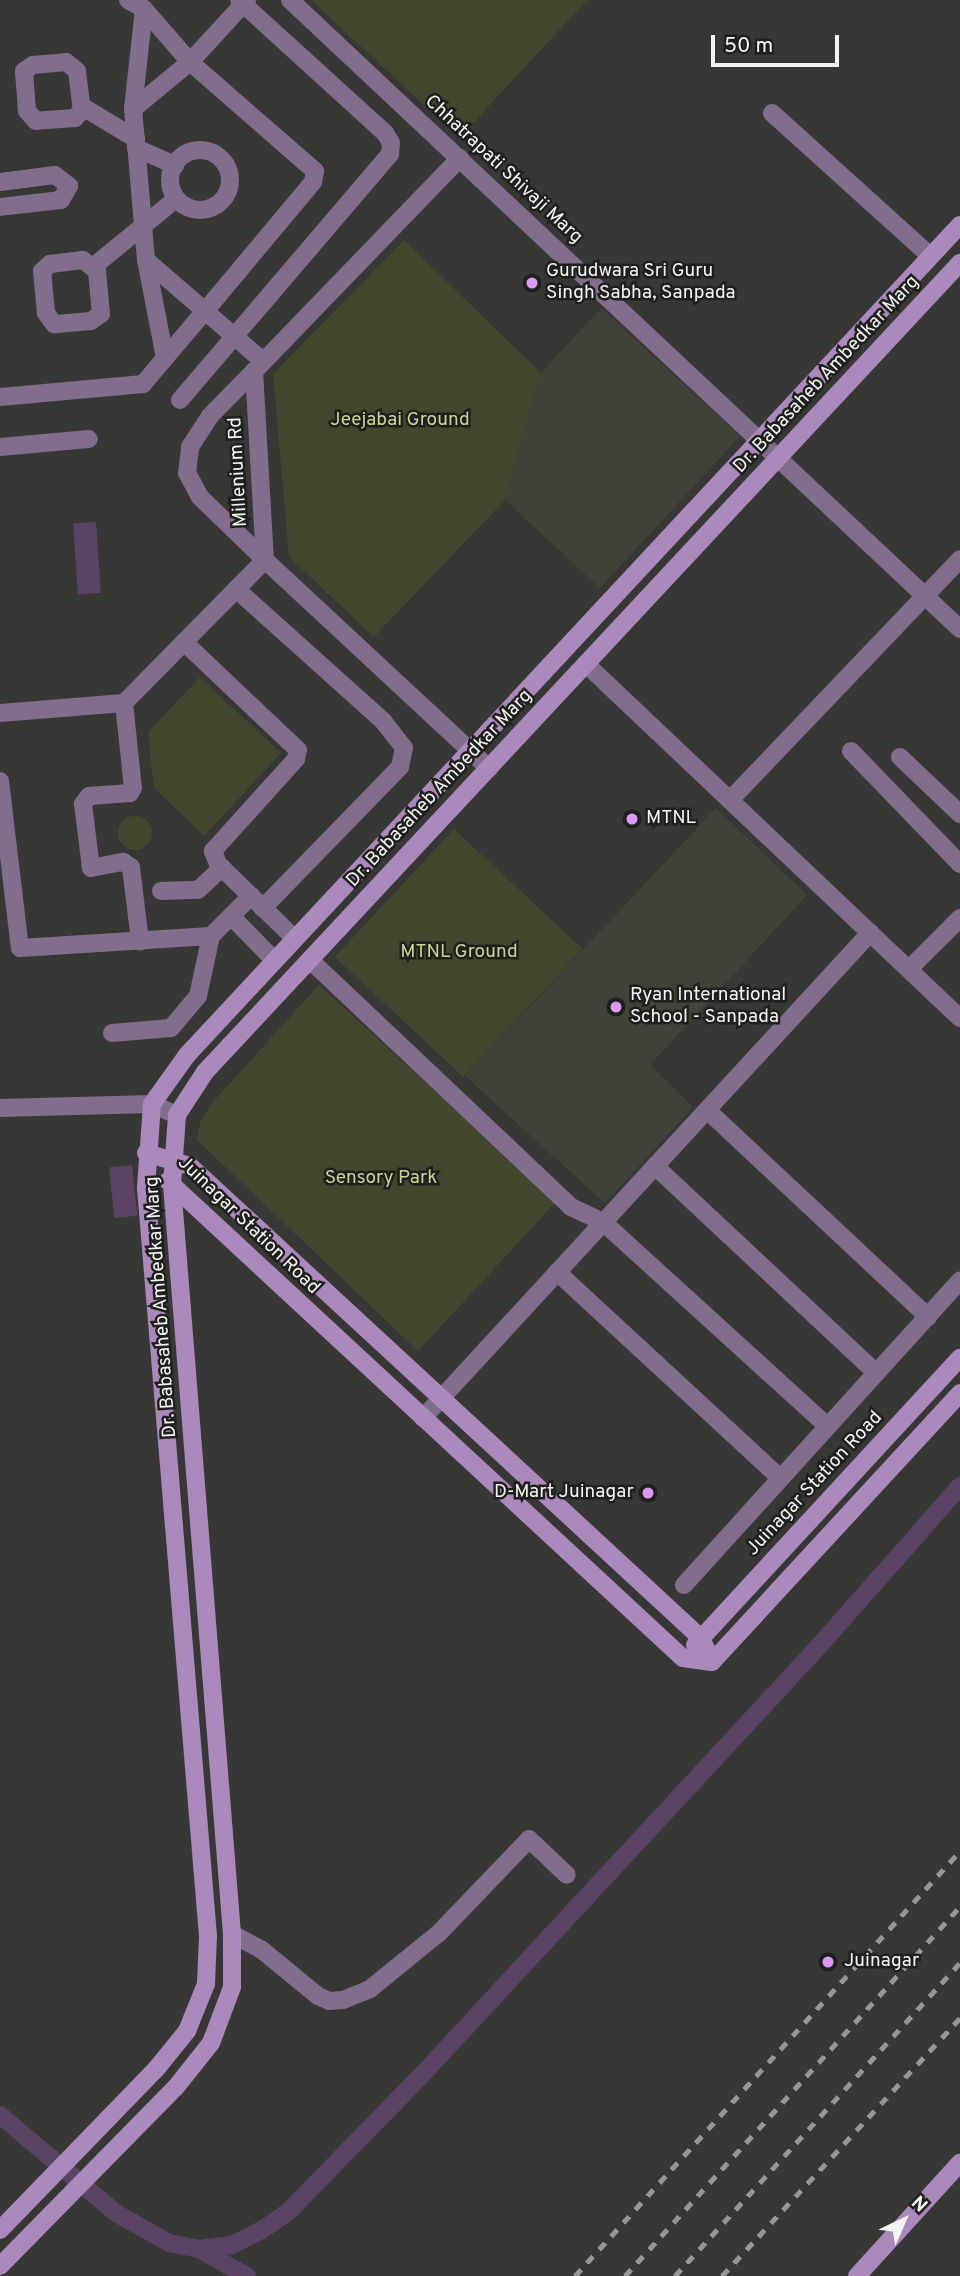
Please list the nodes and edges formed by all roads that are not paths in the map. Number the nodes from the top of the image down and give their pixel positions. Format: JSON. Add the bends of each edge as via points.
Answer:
{"nodes":[{"id":1,"x":290,"y":0,"type":"edge"},
{"id":2,"x":243,"y":1,"type":"edge"},
{"id":3,"x":136,"y":4,"type":"edge"},
{"id":4,"x":190,"y":62,"type":"junction"},
{"id":5,"x":82,"y":107,"type":"dead end"},
{"id":6,"x":133,"y":108,"type":"junction"},
{"id":7,"x":772,"y":113,"type":"dead end"},
{"id":8,"x":136,"y":144,"type":"junction"},
{"id":9,"x":460,"y":158,"type":"junction"},
{"id":10,"x":174,"y":165,"type":"junction"},
{"id":11,"x":0,"y":181,"type":"edge"},
{"id":12,"x":176,"y":199,"type":"junction"},
{"id":13,"x":0,"y":207,"type":"edge"},
{"id":14,"x":143,"y":223,"type":"junction"},
{"id":15,"x":956,"y":234,"type":"edge"},
{"id":16,"x":930,"y":256,"type":"junction"},
{"id":17,"x":146,"y":260,"type":"junction"},
{"id":18,"x":94,"y":266,"type":"dead end"},
{"id":19,"x":959,"y":266,"type":"edge"},
{"id":20,"x":205,"y":311,"type":"junction"},
{"id":21,"x":234,"y":336,"type":"junction"},
{"id":22,"x":165,"y":358,"type":"junction"},
{"id":23,"x":258,"y":366,"type":"junction"},
{"id":24,"x":0,"y":397,"type":"edge"},
{"id":25,"x":180,"y":400,"type":"dead end"},
{"id":26,"x":89,"y":439,"type":"dead end"},
{"id":27,"x":760,"y":439,"type":"junction"},
{"id":28,"x":0,"y":447,"type":"edge"},
{"id":29,"x":779,"y":457,"type":"junction"},
{"id":30,"x":960,"y":559,"type":"edge"},
{"id":31,"x":265,"y":560,"type":"junction"},
{"id":32,"x":236,"y":589,"type":"junction"},
{"id":33,"x":925,"y":596,"type":"junction"},
{"id":34,"x":960,"y":629,"type":"edge"},
{"id":35,"x":184,"y":642,"type":"junction"},
{"id":36,"x":586,"y":664,"type":"junction"},
{"id":37,"x":124,"y":703,"type":"junction"},
{"id":38,"x":0,"y":713,"type":"edge"},
{"id":39,"x":470,"y":750,"type":"junction"},
{"id":40,"x":851,"y":751,"type":"dead end"},
{"id":41,"x":900,"y":757,"type":"dead end"},
{"id":42,"x":489,"y":768,"type":"junction"},
{"id":43,"x":0,"y":781,"type":"edge"},
{"id":44,"x":730,"y":800,"type":"junction"},
{"id":45,"x":960,"y":814,"type":"edge"},
{"id":46,"x":960,"y":864,"type":"edge"},
{"id":47,"x":222,"y":868,"type":"junction"},
{"id":48,"x":160,"y":891,"type":"dead end"},
{"id":49,"x":257,"y":902,"type":"junction"},
{"id":50,"x":231,"y":916,"type":"junction"},
{"id":51,"x":960,"y":918,"type":"edge"},
{"id":52,"x":870,"y":933,"type":"junction"},
{"id":53,"x":211,"y":936,"type":"junction"},
{"id":54,"x":295,"y":939,"type":"junction"},
{"id":55,"x":141,"y":941,"type":"junction"},
{"id":56,"x":274,"y":960,"type":"junction"},
{"id":57,"x":310,"y":960,"type":"junction"},
{"id":58,"x":909,"y":969,"type":"junction"},
{"id":59,"x":960,"y":1018,"type":"edge"},
{"id":60,"x":112,"y":1033,"type":"dead end"},
{"id":61,"x":152,"y":1104,"type":"junction"},
{"id":62,"x":0,"y":1108,"type":"edge"},
{"id":63,"x":707,"y":1110,"type":"junction"},
{"id":64,"x":177,"y":1115,"type":"junction"},
{"id":65,"x":146,"y":1153,"type":"junction"},
{"id":66,"x":173,"y":1161,"type":"junction"},
{"id":67,"x":655,"y":1166,"type":"junction"},
{"id":68,"x":172,"y":1185,"type":"junction"},
{"id":69,"x":603,"y":1222,"type":"junction"},
{"id":70,"x":557,"y":1272,"type":"junction"},
{"id":71,"x":960,"y":1281,"type":"edge"},
{"id":72,"x":928,"y":1317,"type":"junction"},
{"id":73,"x":960,"y":1358,"type":"edge"},
{"id":74,"x":876,"y":1373,"type":"junction"},
{"id":75,"x":960,"y":1393,"type":"edge"},
{"id":76,"x":441,"y":1398,"type":"junction"},
{"id":77,"x":423,"y":1418,"type":"junction"},
{"id":78,"x":827,"y":1426,"type":"junction"},
{"id":79,"x":780,"y":1478,"type":"junction"},
{"id":80,"x":684,"y":1585,"type":"dead end"},
{"id":81,"x":205,"y":1596,"type":"junction"},
{"id":82,"x":179,"y":1597,"type":"junction"},
{"id":83,"x":701,"y":1639,"type":"junction"},
{"id":84,"x":683,"y":1658,"type":"junction"},
{"id":85,"x":712,"y":1662,"type":"junction"},
{"id":86,"x":567,"y":1875,"type":"dead end"},
{"id":87,"x":232,"y":1934,"type":"junction"},
{"id":88,"x":960,"y":2163,"type":"edge"},
{"id":89,"x":0,"y":2230,"type":"edge"},
{"id":90,"x":0,"y":2266,"type":"edge"},
{"id":91,"x":857,"y":2276,"type":"edge"}],
"edges":[{"from":1,"to":9,"type":"street","name":"Chhatrapati Shivaji Marg"},
{"from":2,"to":4,"type":"street"},
{"from":2,"to":21,"type":"street","via":[[391,143],[382,164]]},
{"from":3,"to":4,"type":"street"},
{"from":3,"to":6,"type":"street"},
{"from":4,"to":6,"type":"street"},
{"from":4,"to":20,"type":"street","via":[[315,171],[313,182]]},
{"from":5,"to":8,"type":"street"},
{"from":6,"to":8,"type":"street"},
{"from":7,"to":16,"type":"street"},
{"from":8,"to":10,"type":"street"},
{"from":8,"to":14,"type":"street"},
{"from":9,"to":23,"type":"street"},
{"from":9,"to":27,"type":"street","name":"Chhatrapati Shivaji Marg"},
{"from":10,"to":12,"type":"street","via":[[170,179]]},
{"from":10,"to":12,"type":"street","via":[[192,151],[211,153],[225,164],[230,182],[222,201],[214,207],[193,210]]},
{"from":11,"to":13,"type":"street","via":[[55,175],[69,186],[61,200]]},
{"from":12,"to":14,"type":"street"},
{"from":14,"to":17,"type":"street"},
{"from":14,"to":18,"type":"street"},
{"from":15,"to":16,"type":"main road","name":"Dr. Babasaheb Ambedkar Marg"},
{"from":15,"to":19,"type":"main road"},
{"from":16,"to":27,"type":"main road","name":"Dr. Babasaheb Ambedkar Marg"},
{"from":17,"to":20,"type":"street"},
{"from":17,"to":22,"type":"street"},
{"from":19,"to":29,"type":"main road","name":"Dr. Babasaheb Ambedkar Marg"},
{"from":20,"to":21,"type":"street"},
{"from":20,"to":22,"type":"street"},
{"from":21,"to":23,"type":"street"},
{"from":21,"to":25,"type":"street"},
{"from":22,"to":24,"type":"street","via":[[143,384]]},
{"from":23,"to":31,"type":"street","name":"Millenium Rd"},
{"from":23,"to":31,"type":"street","via":[[210,416],[190,447],[187,473],[200,498]]},
{"from":26,"to":28,"type":"street"},
{"from":27,"to":29,"type":"street","name":"Chhatrapati Shivaji Marg"},
{"from":27,"to":39,"type":"main road","name":"Dr. Babasaheb Ambedkar Marg"},
{"from":29,"to":33,"type":"street","name":"Chhatrapati Shivaji Marg"},
{"from":29,"to":36,"type":"main road","name":"Dr. Babasaheb Ambedkar Marg"},
{"from":30,"to":33,"type":"street"},
{"from":31,"to":32,"type":"street"},
{"from":31,"to":39,"type":"street"},
{"from":32,"to":35,"type":"street"},
{"from":32,"to":49,"type":"street","via":[[383,721],[404,748],[404,758],[392,776]]},
{"from":33,"to":34,"type":"street","name":"Chhatrapati Shivaji Marg"},
{"from":33,"to":44,"type":"street"},
{"from":35,"to":37,"type":"street"},
{"from":35,"to":47,"type":"street","via":[[298,750],[296,759],[216,844],[214,857]]},
{"from":36,"to":42,"type":"main road","name":"Dr. Babasaheb Ambedkar Marg"},
{"from":36,"to":44,"type":"street"},
{"from":37,"to":38,"type":"street"},
{"from":37,"to":55,"type":"street","via":[[133,788],[130,793],[89,796],[83,804],[91,868],[123,862],[131,867]]},
{"from":39,"to":42,"type":"street"},
{"from":39,"to":54,"type":"main road","name":"Dr. Babasaheb Ambedkar Marg"},
{"from":40,"to":46,"type":"street"},
{"from":41,"to":45,"type":"street"},
{"from":42,"to":57,"type":"main road","name":"Dr. Babasaheb Ambedkar Marg"},
{"from":43,"to":55,"type":"street","via":[[20,948]]},
{"from":44,"to":52,"type":"street"},
{"from":47,"to":48,"type":"street","via":[[198,890]]},
{"from":47,"to":49,"type":"street"},
{"from":49,"to":50,"type":"street"},
{"from":49,"to":54,"type":"street"},
{"from":50,"to":53,"type":"street"},
{"from":50,"to":56,"type":"street"},
{"from":51,"to":58,"type":"street"},
{"from":52,"to":58,"type":"street"},
{"from":52,"to":63,"type":"street"},
{"from":53,"to":55,"type":"street"},
{"from":53,"to":60,"type":"street","via":[[198,996],[171,1028]]},
{"from":54,"to":56,"type":"main road","name":"Dr. Babasaheb Ambedkar Marg"},
{"from":56,"to":61,"type":"main road","name":"Dr. Babasaheb Ambedkar Marg","via":[[187,1055]]},
{"from":57,"to":64,"type":"main road","name":"Dr. Babasaheb Ambedkar Marg","via":[[205,1072]]},
{"from":57,"to":69,"type":"street","via":[[571,1208]]},
{"from":58,"to":59,"type":"street"},
{"from":61,"to":62,"type":"street"},
{"from":61,"to":64,"type":"street"},
{"from":61,"to":65,"type":"main road","name":"Dr. Babasaheb Ambedkar Marg"},
{"from":63,"to":67,"type":"street"},
{"from":63,"to":72,"type":"street"},
{"from":64,"to":66,"type":"main road","name":"Dr. Babasaheb Ambedkar Marg"},
{"from":65,"to":66,"type":"main road","name":"Juinagar Station Road"},
{"from":65,"to":68,"type":"main road","name":"Juinagar Station Road"},
{"from":65,"to":82,"type":"main road","name":"Dr. Babasaheb Ambedkar Marg"},
{"from":66,"to":68,"type":"main road","name":"Dr. Babasaheb Ambedkar Marg"},
{"from":66,"to":76,"type":"main road","name":"Juinagar Station Road","via":[[190,1166]]},
{"from":67,"to":69,"type":"street"},
{"from":67,"to":74,"type":"street"},
{"from":68,"to":77,"type":"main road","name":"Juinagar Station Road"},
{"from":68,"to":81,"type":"main road","name":"Dr. Babasaheb Ambedkar Marg"},
{"from":69,"to":70,"type":"street"},
{"from":69,"to":78,"type":"street"},
{"from":70,"to":76,"type":"street"},
{"from":70,"to":79,"type":"street"},
{"from":71,"to":72,"type":"street"},
{"from":72,"to":74,"type":"street"},
{"from":73,"to":83,"type":"main road","name":"Juinagar Station Road"},
{"from":74,"to":78,"type":"street"},
{"from":75,"to":85,"type":"main road"},
{"from":76,"to":77,"type":"street"},
{"from":76,"to":83,"type":"main road","name":"Juinagar Station Road"},
{"from":77,"to":84,"type":"main road","name":"Juinagar Station Road"},
{"from":78,"to":79,"type":"street"},
{"from":79,"to":80,"type":"street"},
{"from":81,"to":82,"type":"main road"},
{"from":81,"to":87,"type":"main road","name":"Dr. Babasaheb Ambedkar Marg"},
{"from":82,"to":89,"type":"main road","name":"Dr. Babasaheb Ambedkar Marg","via":[[208,1936],[206,1984],[187,2031],[158,2068]]},
{"from":83,"to":84,"type":"main road","name":"Juinagar Station Road"},
{"from":83,"to":85,"type":"main road","name":"Juinagar Station Road"},
{"from":84,"to":85,"type":"main road"},
{"from":86,"to":87,"type":"street","via":[[529,1839],[439,1933],[370,1989],[343,2000],[318,1996],[262,1950]]},
{"from":87,"to":90,"type":"main road","name":"Dr. Babasaheb Ambedkar Marg","via":[[232,1987],[211,2043],[176,2087]]},
{"from":88,"to":91,"type":"main road"}]}
